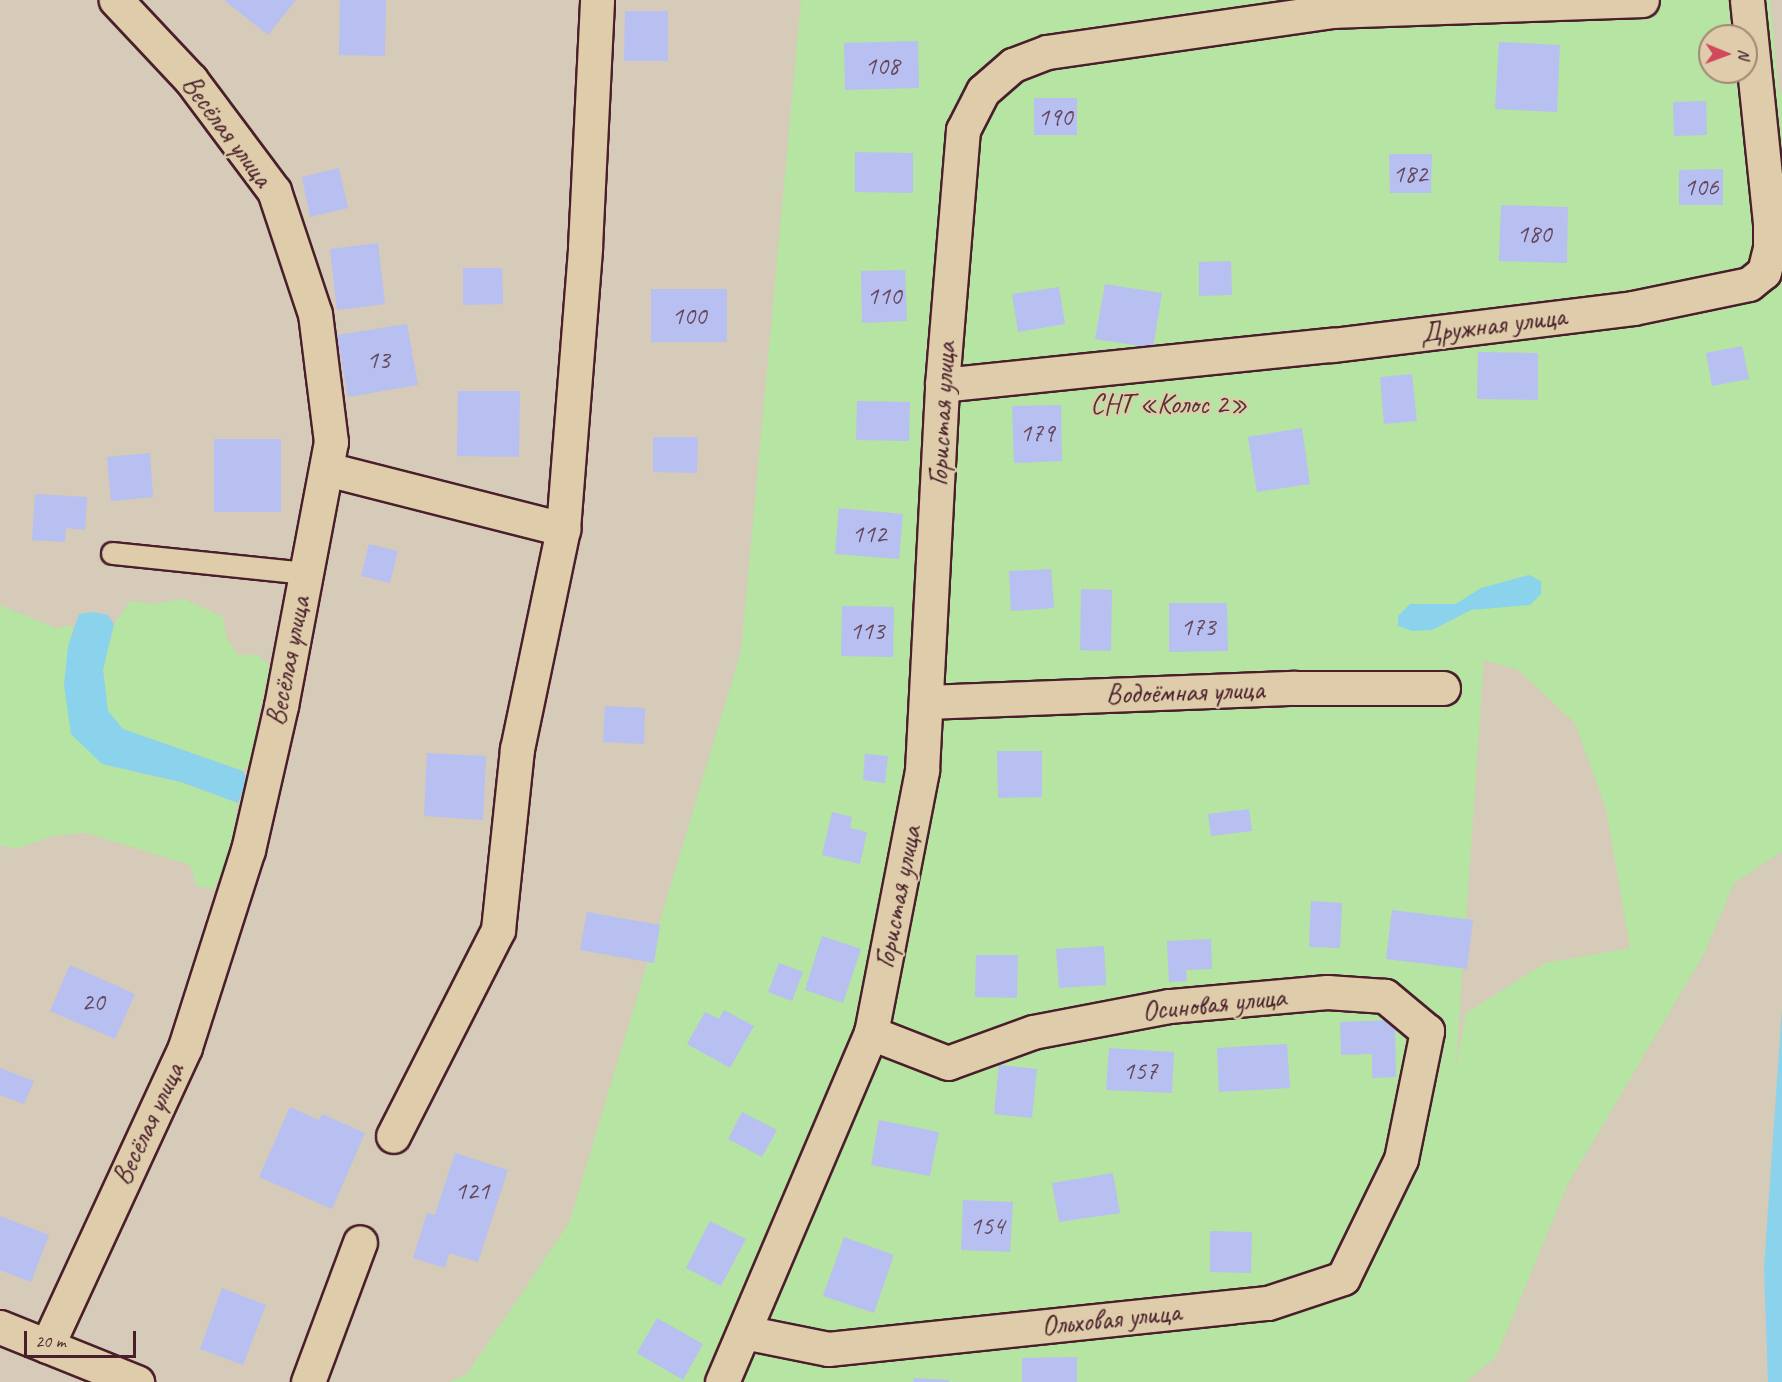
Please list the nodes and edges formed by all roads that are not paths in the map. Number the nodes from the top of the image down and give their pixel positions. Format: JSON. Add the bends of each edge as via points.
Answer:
{"nodes":[{"id":1,"x":116,"y":0,"type":"edge"},
{"id":2,"x":597,"y":0,"type":"edge"},
{"id":3,"x":1642,"y":0,"type":"edge"},
{"id":4,"x":1746,"y":0,"type":"edge"},
{"id":5,"x":942,"y":385,"type":"junction"},
{"id":6,"x":327,"y":469,"type":"junction"},
{"id":7,"x":563,"y":529,"type":"junction"},
{"id":8,"x":112,"y":553,"type":"dead end"},
{"id":9,"x":305,"y":573,"type":"junction"},
{"id":10,"x":1443,"y":688,"type":"dead end"},
{"id":11,"x":926,"y":702,"type":"junction"},
{"id":12,"x":871,"y":1033,"type":"junction"},
{"id":13,"x":393,"y":1136,"type":"dead end"},
{"id":14,"x":1401,"y":1159,"type":"joint"},
{"id":15,"x":360,"y":1242,"type":"dead end"},
{"id":16,"x":0,"y":1328,"type":"edge"},
{"id":17,"x":744,"y":1332,"type":"junction"},
{"id":18,"x":47,"y":1346,"type":"junction"},
{"id":19,"x":137,"y":1382,"type":"edge"},
{"id":20,"x":308,"y":1382,"type":"edge"},
{"id":21,"x":722,"y":1382,"type":"edge"}],
"edges":[{"from":1,"to":6,"type":"street","name":"Весёлая улица","via":[[191,80],[274,191],[315,314],[331,442]]},
{"from":2,"to":7,"type":"street","via":[[585,247]]},
{"from":3,"to":5,"type":"street","name":"Гористая улица","via":[[1332,11],[1047,52],[1013,65],[983,91],[963,130]]},
{"from":4,"to":5,"type":"street","name":"Дружная улица","via":[[1770,248],[1764,272],[1749,284],[1633,308],[1332,345]]},
{"from":5,"to":11,"type":"street","name":"Гористая улица"},
{"from":6,"to":7,"type":"street"},
{"from":6,"to":9,"type":"street","name":"Весёлая улица"},
{"from":7,"to":13,"type":"street","via":[[517,749],[498,930]]},
{"from":8,"to":9,"type":"lane"},
{"from":9,"to":18,"type":"street","name":"Весёлая улица","via":[[248,850],[185,1047]]},
{"from":10,"to":11,"type":"street","name":"Водоёмная улица","via":[[1294,688]]},
{"from":11,"to":12,"type":"street","name":"Гористая улица","via":[[922,770]]},
{"from":12,"to":14,"type":"street","name":"Осиновая улица","via":[[948,1063],[1033,1032],[1169,1006],[1327,992],[1385,996],[1427,1031]]},
{"from":12,"to":17,"type":"street","name":"Гористая улица"},
{"from":14,"to":17,"type":"street","name":"Ольховая улица","via":[[1343,1278],[1268,1303],[828,1348]]},
{"from":15,"to":20,"type":"street"},
{"from":16,"to":18,"type":"street"},
{"from":17,"to":21,"type":"street","name":"Гористая улица"},
{"from":18,"to":19,"type":"street"}]}
